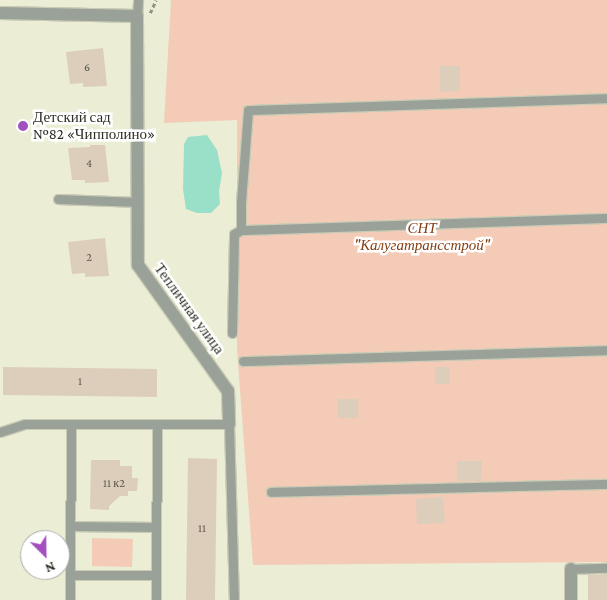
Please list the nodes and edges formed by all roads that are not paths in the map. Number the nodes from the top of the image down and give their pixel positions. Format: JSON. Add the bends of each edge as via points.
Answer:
{"nodes":[{"id":1,"x":138,"y":0,"type":"edge"},
{"id":2,"x":0,"y":13,"type":"edge"},
{"id":3,"x":137,"y":16,"type":"junction"},
{"id":4,"x":607,"y":98,"type":"edge"},
{"id":5,"x":58,"y":199,"type":"dead end"},
{"id":6,"x":138,"y":202,"type":"junction"},
{"id":7,"x":607,"y":218,"type":"edge"},
{"id":8,"x":241,"y":230,"type":"junction"},
{"id":9,"x":232,"y":333,"type":"dead end"},
{"id":10,"x":607,"y":350,"type":"edge"},
{"id":11,"x":243,"y":361,"type":"dead end"},
{"id":12,"x":71,"y":424,"type":"junction"},
{"id":13,"x":156,"y":424,"type":"junction"},
{"id":14,"x":229,"y":424,"type":"junction"},
{"id":15,"x":0,"y":432,"type":"edge"},
{"id":16,"x":607,"y":484,"type":"edge"},
{"id":17,"x":271,"y":492,"type":"dead end"},
{"id":18,"x":70,"y":526,"type":"junction"},
{"id":19,"x":156,"y":527,"type":"junction"},
{"id":20,"x":70,"y":530,"type":"edge"},
{"id":21,"x":607,"y":568,"type":"edge"},
{"id":22,"x":571,"y":569,"type":"joint"},
{"id":23,"x":70,"y":575,"type":"edge"},
{"id":24,"x":156,"y":575,"type":"junction"},
{"id":25,"x":70,"y":580,"type":"edge"},
{"id":26,"x":70,"y":600,"type":"edge"},
{"id":27,"x":156,"y":600,"type":"edge"},
{"id":28,"x":234,"y":600,"type":"edge"},
{"id":29,"x":571,"y":600,"type":"edge"}],
"edges":[{"from":1,"to":3,"type":"lane"},
{"from":2,"to":3,"type":"street"},
{"from":3,"to":6,"type":"street","name":"Тепличная улица"},
{"from":4,"to":8,"type":"lane","via":[[248,110]]},
{"from":5,"to":6,"type":"lane"},
{"from":6,"to":14,"type":"street","name":"Тепличная улица","via":[[138,265],[228,391]]},
{"from":7,"to":8,"type":"lane"},
{"from":8,"to":9,"type":"lane","via":[[234,234]]},
{"from":10,"to":11,"type":"lane"},
{"from":12,"to":13,"type":"lane"},
{"from":12,"to":15,"type":"lane","via":[[25,424]]},
{"from":12,"to":18,"type":"lane"},
{"from":13,"to":14,"type":"lane"},
{"from":13,"to":19,"type":"lane"},
{"from":14,"to":28,"type":"lane"},
{"from":16,"to":17,"type":"lane"},
{"from":18,"to":19,"type":"lane"},
{"from":18,"to":20,"type":"lane"},
{"from":19,"to":24,"type":"lane"},
{"from":21,"to":22,"type":"lane"},
{"from":22,"to":29,"type":"street"},
{"from":23,"to":24,"type":"lane"},
{"from":24,"to":27,"type":"lane"},
{"from":25,"to":26,"type":"lane"}]}
